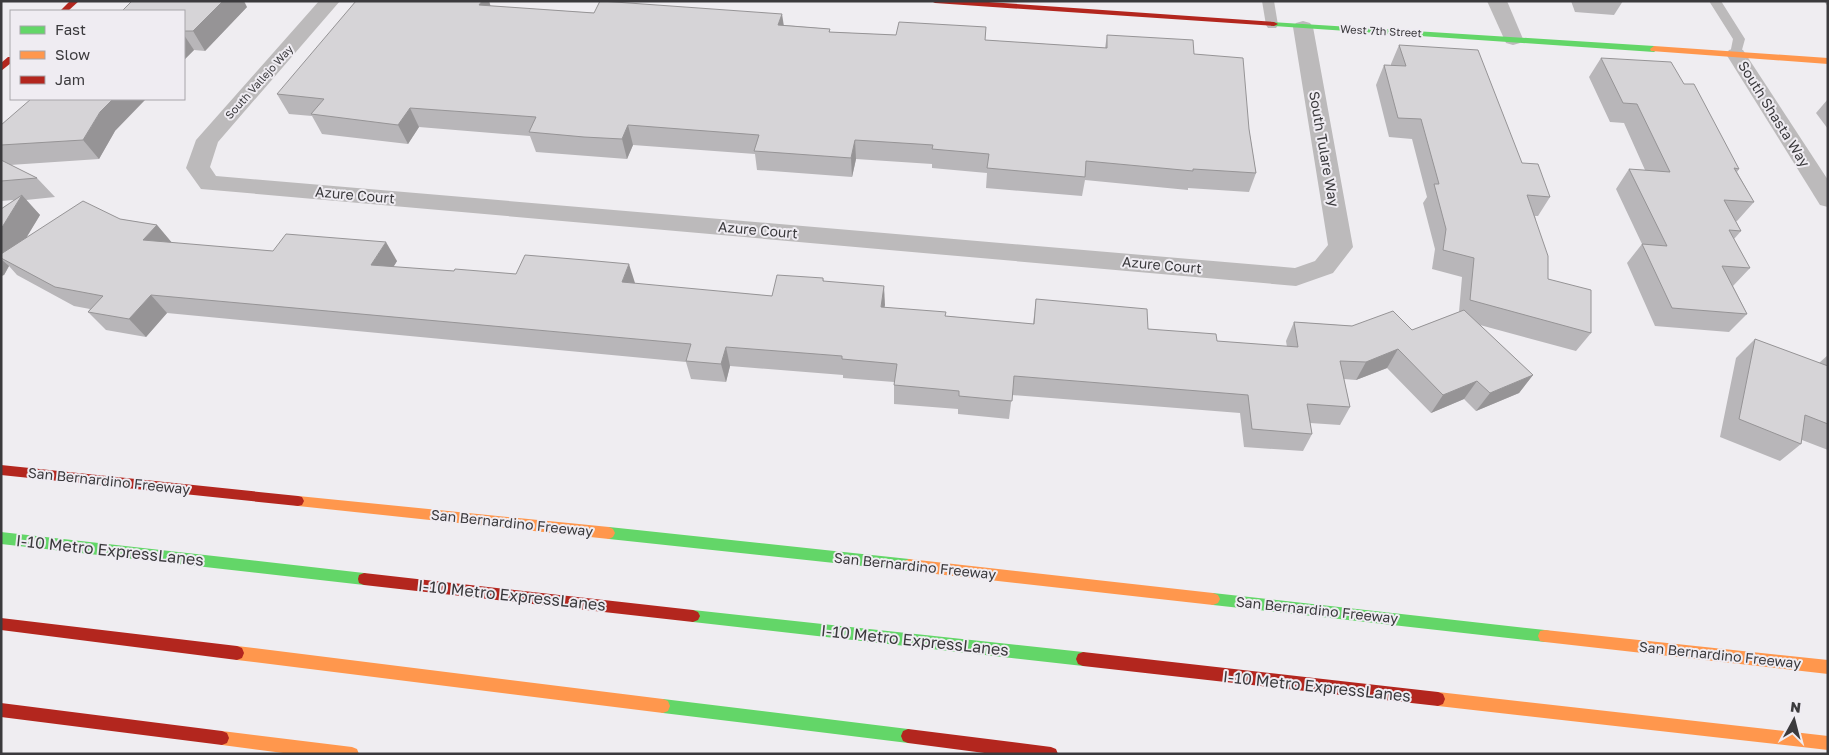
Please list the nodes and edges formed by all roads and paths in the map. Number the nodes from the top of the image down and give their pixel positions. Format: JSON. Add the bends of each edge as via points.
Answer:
{"nodes":[{"id":1,"x":75,"y":1,"type":"edge"},
{"id":2,"x":330,"y":1,"type":"edge"},
{"id":3,"x":935,"y":1,"type":"edge"},
{"id":4,"x":1268,"y":1,"type":"edge"},
{"id":5,"x":1497,"y":1,"type":"edge"},
{"id":6,"x":1715,"y":1,"type":"edge"},
{"id":7,"x":1038,"y":5,"type":"edge"},
{"id":8,"x":65,"y":10,"type":"edge"},
{"id":9,"x":1272,"y":25,"type":"junction"},
{"id":10,"x":1303,"y":27,"type":"junction"},
{"id":11,"x":1513,"y":39,"type":"junction"},
{"id":12,"x":1736,"y":54,"type":"junction"},
{"id":13,"x":1828,"y":61,"type":"edge"},
{"id":14,"x":198,"y":168,"type":"joint"},
{"id":15,"x":1828,"y":199,"type":"edge"},
{"id":16,"x":1324,"y":266,"type":"joint"},
{"id":17,"x":1,"y":470,"type":"edge"},
{"id":18,"x":1,"y":538,"type":"edge"},
{"id":19,"x":1,"y":624,"type":"edge"},
{"id":20,"x":1828,"y":667,"type":"edge"},
{"id":21,"x":1,"y":710,"type":"edge"},
{"id":22,"x":1828,"y":743,"type":"edge"},
{"id":23,"x":352,"y":754,"type":"edge"},
{"id":24,"x":1050,"y":754,"type":"edge"}],
"edges":[{"from":1,"to":8,"type":"main road"},
{"from":2,"to":14,"type":"street","name":"South Vallejo Way","via":[[207,140]]},
{"from":3,"to":7,"type":"main road","name":"West 7th Street"},
{"from":4,"to":9,"type":"lane"},
{"from":5,"to":11,"type":"street"},
{"from":6,"to":12,"type":"lane","via":[[1739,39]]},
{"from":7,"to":9,"type":"main road","name":"West 7th Street"},
{"from":9,"to":10,"type":"main road","name":"West 7th Street"},
{"from":10,"to":11,"type":"main road","name":"West 7th Street"},
{"from":10,"to":16,"type":"street","name":"South Tulare Way","via":[[1341,246]]},
{"from":11,"to":12,"type":"main road","name":"West 7th Street"},
{"from":12,"to":13,"type":"main road","name":"West 7th Street"},
{"from":12,"to":15,"type":"street","name":"South Shasta Way"},
{"from":14,"to":16,"type":"street","name":"Azure Court","via":[[209,183],[1296,277]]},
{"from":17,"to":20,"type":"main road","name":"San Bernardino Freeway","via":[[792,552]]},
{"from":18,"to":22,"type":"main road","name":"I-10 Metro ExpressLanes"},
{"from":19,"to":24,"type":"main road"},
{"from":21,"to":23,"type":"main road"}]}
